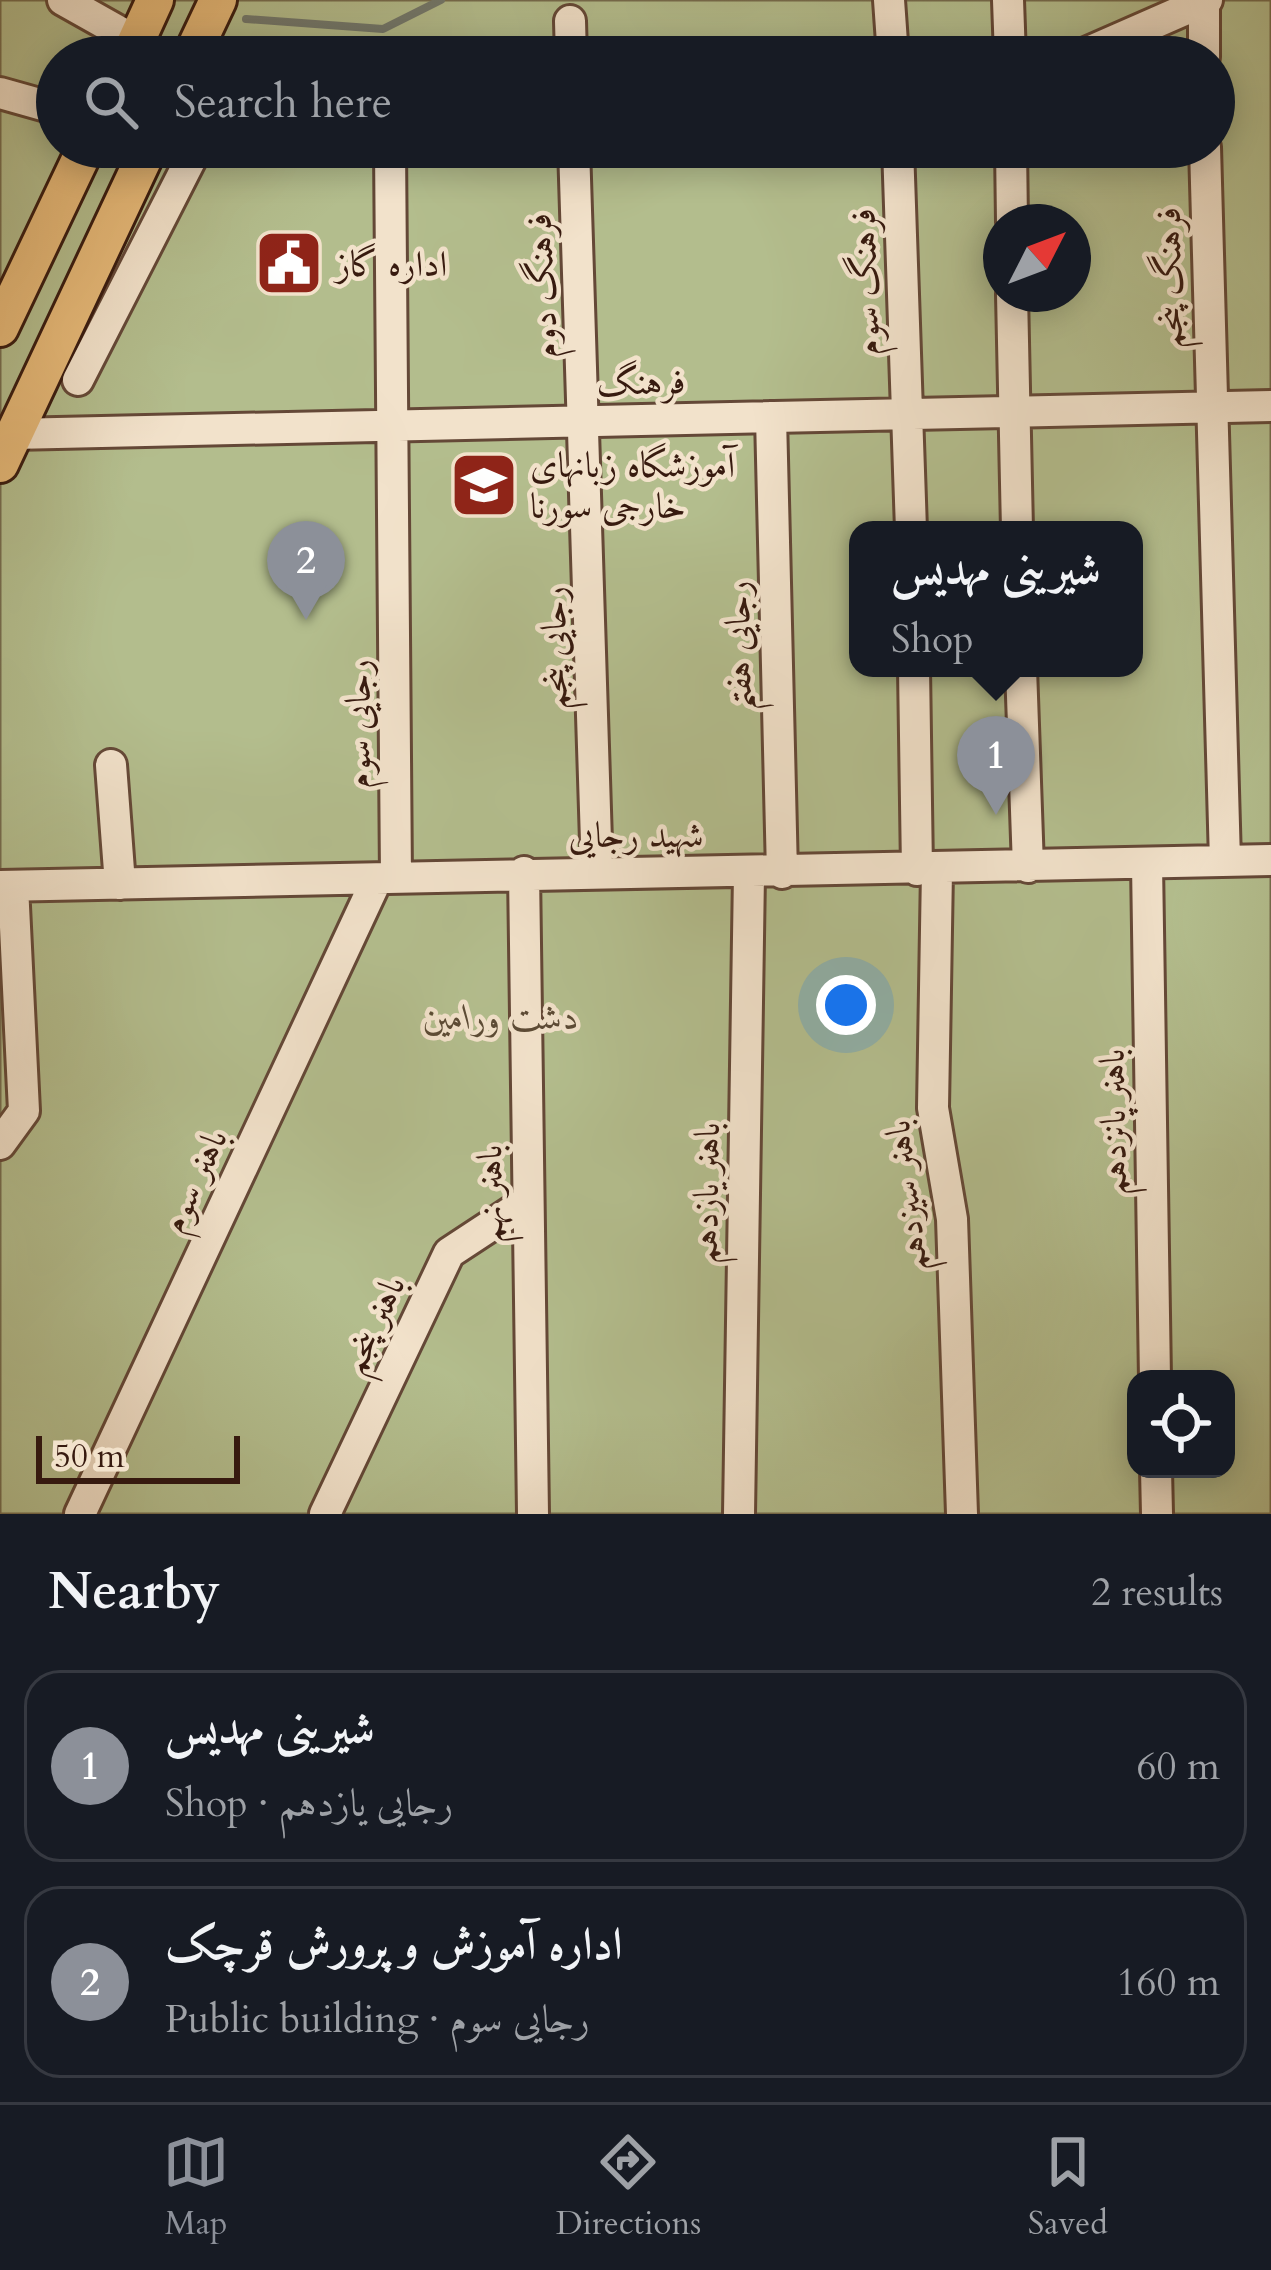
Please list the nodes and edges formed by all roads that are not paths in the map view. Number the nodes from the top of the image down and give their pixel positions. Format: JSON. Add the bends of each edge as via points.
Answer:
{"nodes":[{"id":1,"x":63,"y":0,"type":"edge"},
{"id":2,"x":155,"y":0,"type":"edge"},
{"id":3,"x":218,"y":0,"type":"edge"},
{"id":4,"x":889,"y":0,"type":"edge"},
{"id":5,"x":1008,"y":0,"type":"edge"},
{"id":6,"x":1205,"y":1,"type":"edge"},
{"id":7,"x":569,"y":22,"type":"dead end"},
{"id":8,"x":114,"y":36,"type":"edge"},
{"id":9,"x":138,"y":36,"type":"edge"},
{"id":10,"x":201,"y":36,"type":"edge"},
{"id":11,"x":570,"y":36,"type":"edge"},
{"id":12,"x":892,"y":36,"type":"edge"},
{"id":13,"x":1009,"y":36,"type":"edge"},
{"id":14,"x":1125,"y":36,"type":"edge"},
{"id":15,"x":1204,"y":36,"type":"edge"},
{"id":16,"x":0,"y":93,"type":"edge"},
{"id":17,"x":36,"y":103,"type":"edge"},
{"id":18,"x":76,"y":168,"type":"edge"},
{"id":19,"x":139,"y":168,"type":"edge"},
{"id":20,"x":186,"y":168,"type":"edge"},
{"id":21,"x":390,"y":168,"type":"edge"},
{"id":22,"x":575,"y":168,"type":"edge"},
{"id":23,"x":899,"y":168,"type":"edge"},
{"id":24,"x":1011,"y":168,"type":"edge"},
{"id":25,"x":1205,"y":168,"type":"edge"},
{"id":26,"x":1012,"y":204,"type":"edge"},
{"id":27,"x":1012,"y":312,"type":"edge"},
{"id":28,"x":0,"y":328,"type":"edge"},
{"id":29,"x":78,"y":380,"type":"dead end"},
{"id":30,"x":1271,"y":406,"type":"edge"},
{"id":31,"x":1208,"y":408,"type":"junction"},
{"id":32,"x":1013,"y":412,"type":"junction"},
{"id":33,"x":909,"y":415,"type":"junction"},
{"id":34,"x":771,"y":417,"type":"junction"},
{"id":35,"x":586,"y":422,"type":"junction"},
{"id":36,"x":394,"y":426,"type":"junction"},
{"id":37,"x":6,"y":449,"type":"edge"},
{"id":38,"x":911,"y":521,"type":"edge"},
{"id":39,"x":1017,"y":521,"type":"edge"},
{"id":40,"x":915,"y":677,"type":"edge"},
{"id":41,"x":1022,"y":677,"type":"edge"},
{"id":42,"x":111,"y":765,"type":"dead end"},
{"id":43,"x":1271,"y":860,"type":"edge"},
{"id":44,"x":1225,"y":861,"type":"junction"},
{"id":45,"x":1147,"y":864,"type":"junction"},
{"id":46,"x":1028,"y":867,"type":"junction"},
{"id":47,"x":927,"y":870,"type":"junction"},
{"id":48,"x":524,"y":872,"type":"junction"},
{"id":49,"x":597,"y":873,"type":"junction"},
{"id":50,"x":782,"y":873,"type":"junction"},
{"id":51,"x":749,"y":874,"type":"junction"},
{"id":52,"x":387,"y":879,"type":"junction"},
{"id":53,"x":120,"y":884,"type":"junction"},
{"id":54,"x":7,"y":886,"type":"edge"},
{"id":55,"x":0,"y":1144,"type":"edge"},
{"id":56,"x":529,"y":1202,"type":"junction"},
{"id":57,"x":1155,"y":1370,"type":"edge"},
{"id":58,"x":1156,"y":1478,"type":"edge"},
{"id":59,"x":80,"y":1514,"type":"edge"},
{"id":60,"x":325,"y":1514,"type":"edge"},
{"id":61,"x":533,"y":1514,"type":"edge"},
{"id":62,"x":739,"y":1514,"type":"edge"},
{"id":63,"x":962,"y":1514,"type":"edge"},
{"id":64,"x":1157,"y":1514,"type":"edge"}],
"edges":[{"from":1,"to":8,"type":"street"},
{"from":2,"to":9,"type":"main road"},
{"from":3,"to":10,"type":"main road"},
{"from":4,"to":12,"type":"street"},
{"from":5,"to":13,"type":"street"},
{"from":6,"to":14,"type":"street"},
{"from":6,"to":15,"type":"street"},
{"from":7,"to":11,"type":"street"},
{"from":16,"to":17,"type":"street"},
{"from":18,"to":28,"type":"main road"},
{"from":19,"to":37,"type":"main road"},
{"from":20,"to":29,"type":"street"},
{"from":21,"to":36,"type":"street","name":"رجایی سوم"},
{"from":22,"to":35,"type":"street","name":"فرهنگ دوم"},
{"from":23,"to":33,"type":"street","name":"فرهنگ سوم"},
{"from":24,"to":26,"type":"street"},
{"from":25,"to":31,"type":"street","name":"فرهنگ پنجم"},
{"from":27,"to":32,"type":"street"},
{"from":30,"to":31,"type":"street","name":"فرهنگ"},
{"from":31,"to":32,"type":"street","name":"فرهنگ"},
{"from":31,"to":44,"type":"street","name":"فرهنگ پنجم"},
{"from":32,"to":33,"type":"street","name":"فرهنگ"},
{"from":32,"to":39,"type":"street"},
{"from":33,"to":34,"type":"street","name":"فرهنگ"},
{"from":33,"to":38,"type":"street","name":"فرهنگ سوم"},
{"from":34,"to":35,"type":"street","name":"فرهنگ"},
{"from":34,"to":50,"type":"street","name":"رجایی هفتم"},
{"from":35,"to":36,"type":"street","name":"فرهنگ"},
{"from":35,"to":49,"type":"street","name":"رجایی پنجم"},
{"from":36,"to":37,"type":"street","name":"فرهنگ"},
{"from":36,"to":52,"type":"street","name":"رجایی سوم"},
{"from":40,"to":47,"type":"street","name":"باهنر سیزدهم"},
{"from":41,"to":46,"type":"street"},
{"from":42,"to":53,"type":"street"},
{"from":43,"to":44,"type":"street","name":"شهید رجایی"},
{"from":44,"to":45,"type":"street","name":"شهید رجایی"},
{"from":45,"to":46,"type":"street","name":"شهید رجایی"},
{"from":45,"to":57,"type":"street","name":"باهنر پانزدهم"},
{"from":46,"to":47,"type":"street","name":"شهید رجایی"},
{"from":47,"to":50,"type":"street","name":"شهید رجایی"},
{"from":47,"to":63,"type":"street","name":"باهنر سیزدهم","via":[[933,1108],[952,1219]]},
{"from":48,"to":49,"type":"street","name":"شهید رجایی"},
{"from":48,"to":52,"type":"street","name":"شهید رجایی"},
{"from":48,"to":56,"type":"street","name":"باهنر نهم"},
{"from":49,"to":51,"type":"street","name":"شهید رجایی"},
{"from":50,"to":51,"type":"street","name":"شهید رجایی"},
{"from":51,"to":62,"type":"street","name":"باهنر یازدهم"},
{"from":52,"to":53,"type":"street","name":"شهید رجایی"},
{"from":52,"to":59,"type":"street","name":"باهنر سوم"},
{"from":53,"to":54,"type":"street","name":"شهید رجایی"},
{"from":54,"to":55,"type":"street","via":[[24,1111]]},
{"from":56,"to":60,"type":"street","name":"باهنر پنجم","via":[[449,1253]]},
{"from":56,"to":61,"type":"street","name":"باهنر نهم"},
{"from":58,"to":64,"type":"street"}]}
